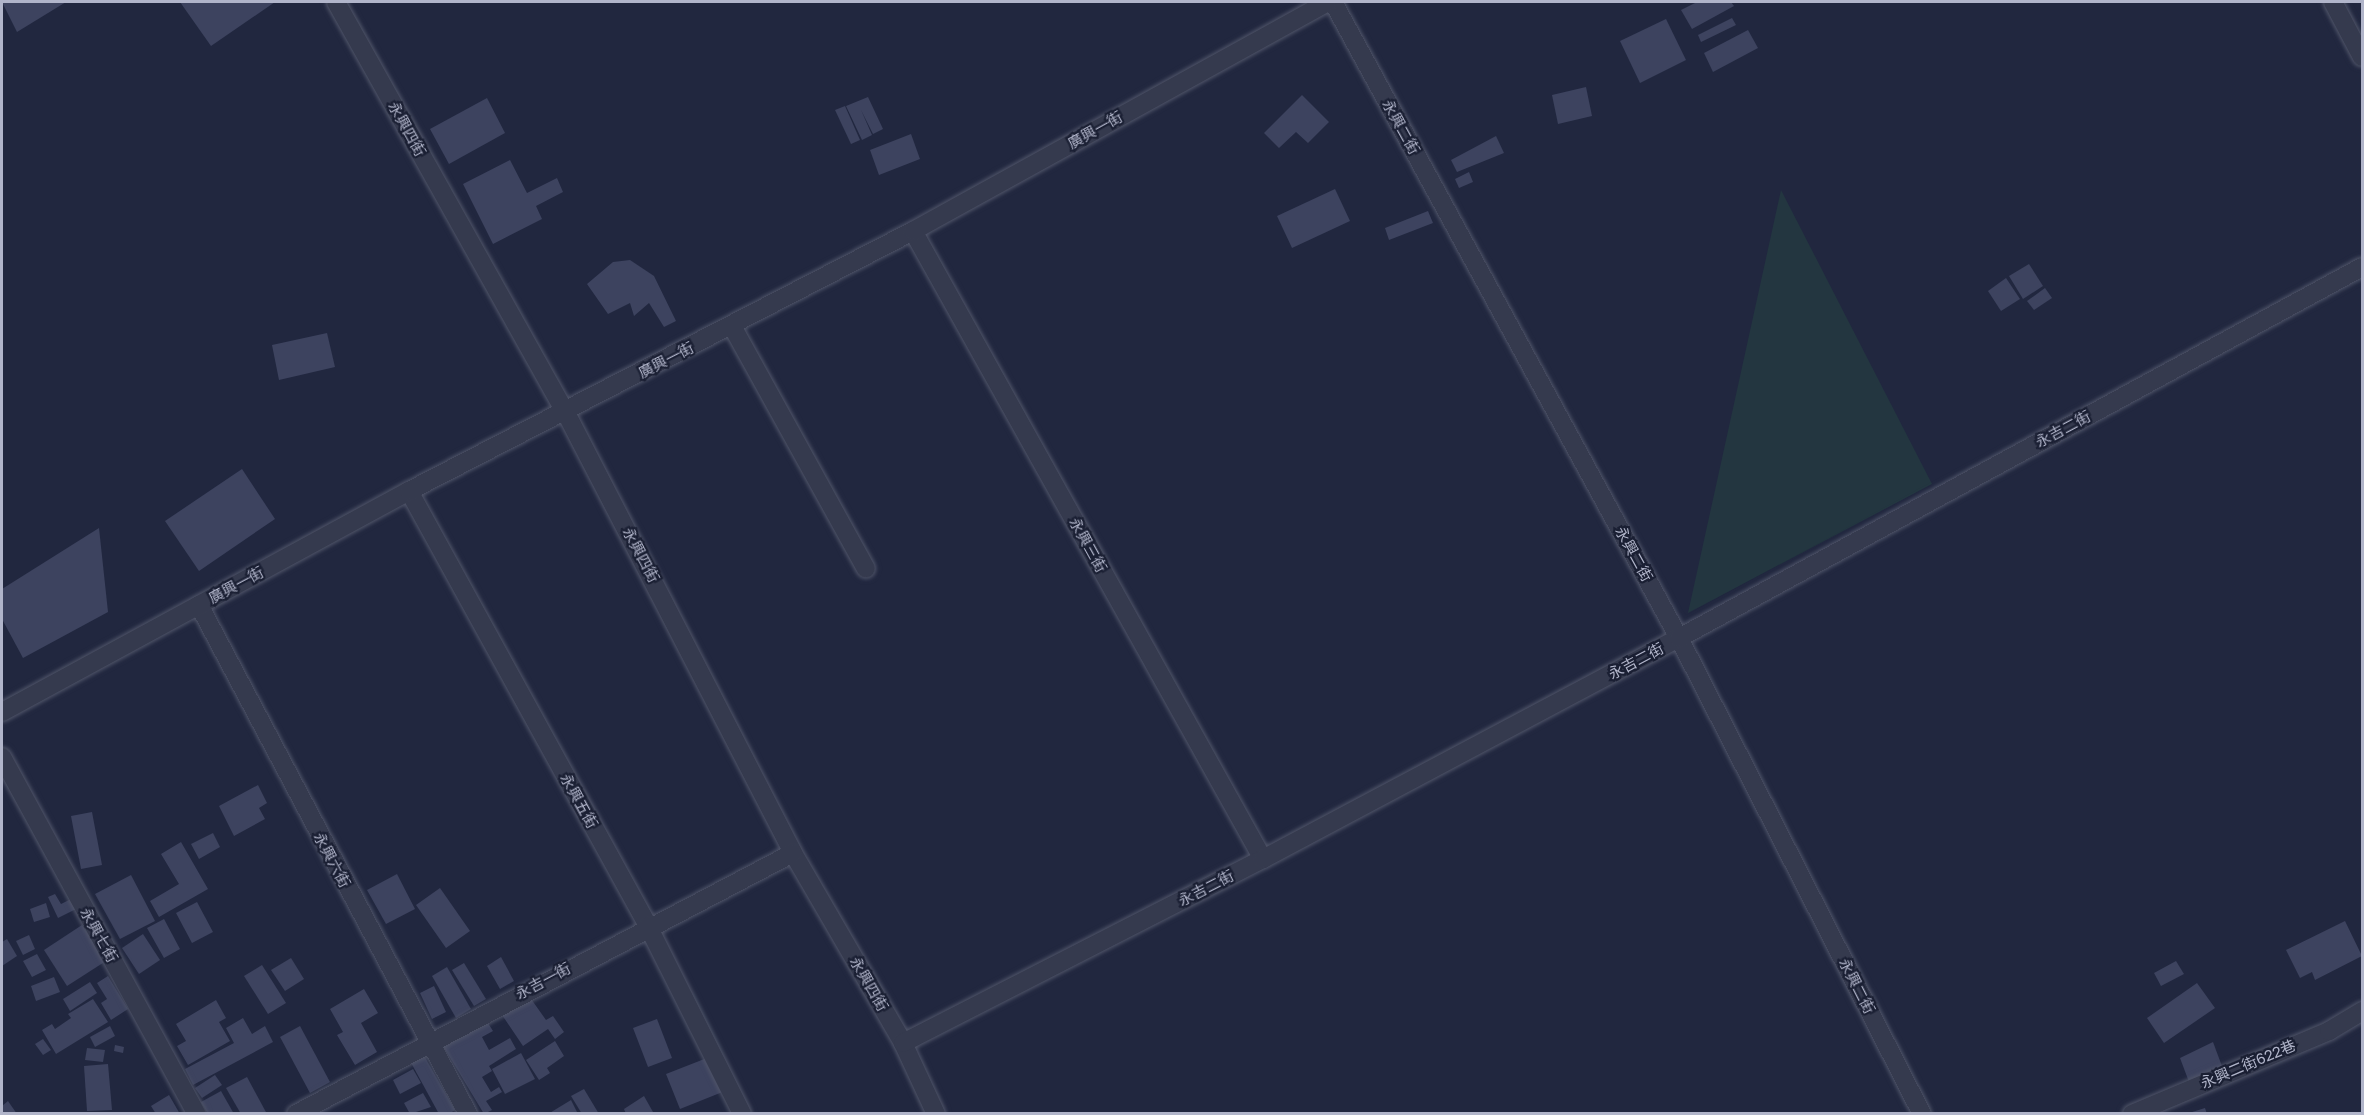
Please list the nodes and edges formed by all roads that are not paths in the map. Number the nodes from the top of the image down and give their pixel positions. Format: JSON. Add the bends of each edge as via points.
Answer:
{"nodes":[{"id":1,"x":336,"y":2,"type":"edge"},
{"id":2,"x":1327,"y":2,"type":"edge"},
{"id":3,"x":1333,"y":2,"type":"edge"},
{"id":4,"x":2333,"y":2,"type":"edge"},
{"id":5,"x":2362,"y":57,"type":"edge"},
{"id":6,"x":913,"y":231,"type":"junction"},
{"id":7,"x":2362,"y":267,"type":"edge"},
{"id":8,"x":732,"y":326,"type":"junction"},
{"id":9,"x":565,"y":411,"type":"junction"},
{"id":10,"x":410,"y":491,"type":"junction"},
{"id":11,"x":867,"y":569,"type":"dead end"},
{"id":12,"x":199,"y":605,"type":"junction"},
{"id":13,"x":1679,"y":638,"type":"junction"},
{"id":14,"x":2,"y":712,"type":"edge"},
{"id":15,"x":2,"y":756,"type":"edge"},
{"id":16,"x":793,"y":852,"type":"junction"},
{"id":17,"x":1263,"y":859,"type":"junction"},
{"id":18,"x":648,"y":926,"type":"junction"},
{"id":19,"x":2362,"y":1011,"type":"edge"},
{"id":20,"x":428,"y":1041,"type":"junction"},
{"id":21,"x":903,"y":1043,"type":"junction"},
{"id":22,"x":197,"y":1113,"type":"edge"},
{"id":23,"x":296,"y":1113,"type":"edge"},
{"id":24,"x":468,"y":1113,"type":"edge"},
{"id":25,"x":742,"y":1113,"type":"edge"},
{"id":26,"x":936,"y":1113,"type":"edge"},
{"id":27,"x":1922,"y":1113,"type":"edge"},
{"id":28,"x":2132,"y":1113,"type":"edge"}],
"edges":[{"from":1,"to":9,"type":"street","name":"永興四街"},
{"from":2,"to":6,"type":"street","name":"廣興一街"},
{"from":3,"to":13,"type":"street","name":"永興二街"},
{"from":4,"to":5,"type":"street"},
{"from":6,"to":8,"type":"street","name":"廣興一街"},
{"from":6,"to":17,"type":"street","name":"永興三街"},
{"from":7,"to":13,"type":"street","name":"永吉二街"},
{"from":8,"to":9,"type":"street","name":"廣興一街"},
{"from":8,"to":11,"type":"street"},
{"from":9,"to":10,"type":"street","name":"廣興一街"},
{"from":9,"to":16,"type":"street","name":"永興四街"},
{"from":10,"to":12,"type":"street","name":"廣興一街"},
{"from":10,"to":18,"type":"street","name":"永興五街"},
{"from":12,"to":14,"type":"street","name":"廣興一街"},
{"from":12,"to":20,"type":"street","name":"永興六街"},
{"from":13,"to":17,"type":"street","name":"永吉二街"},
{"from":13,"to":27,"type":"street","name":"永興二街"},
{"from":15,"to":22,"type":"street","name":"永興七街"},
{"from":16,"to":18,"type":"street","name":"永吉一街"},
{"from":16,"to":21,"type":"street","name":"永興四街"},
{"from":17,"to":21,"type":"street","name":"永吉二街"},
{"from":18,"to":20,"type":"street","name":"永吉一街"},
{"from":18,"to":25,"type":"street","name":"永興五街"},
{"from":19,"to":28,"type":"street","name":"永興二街622巷","via":[[2329,1030]]},
{"from":20,"to":23,"type":"street","name":"永吉一街"},
{"from":20,"to":24,"type":"street","name":"永興六街"},
{"from":21,"to":26,"type":"street","name":"永興四街"}]}
